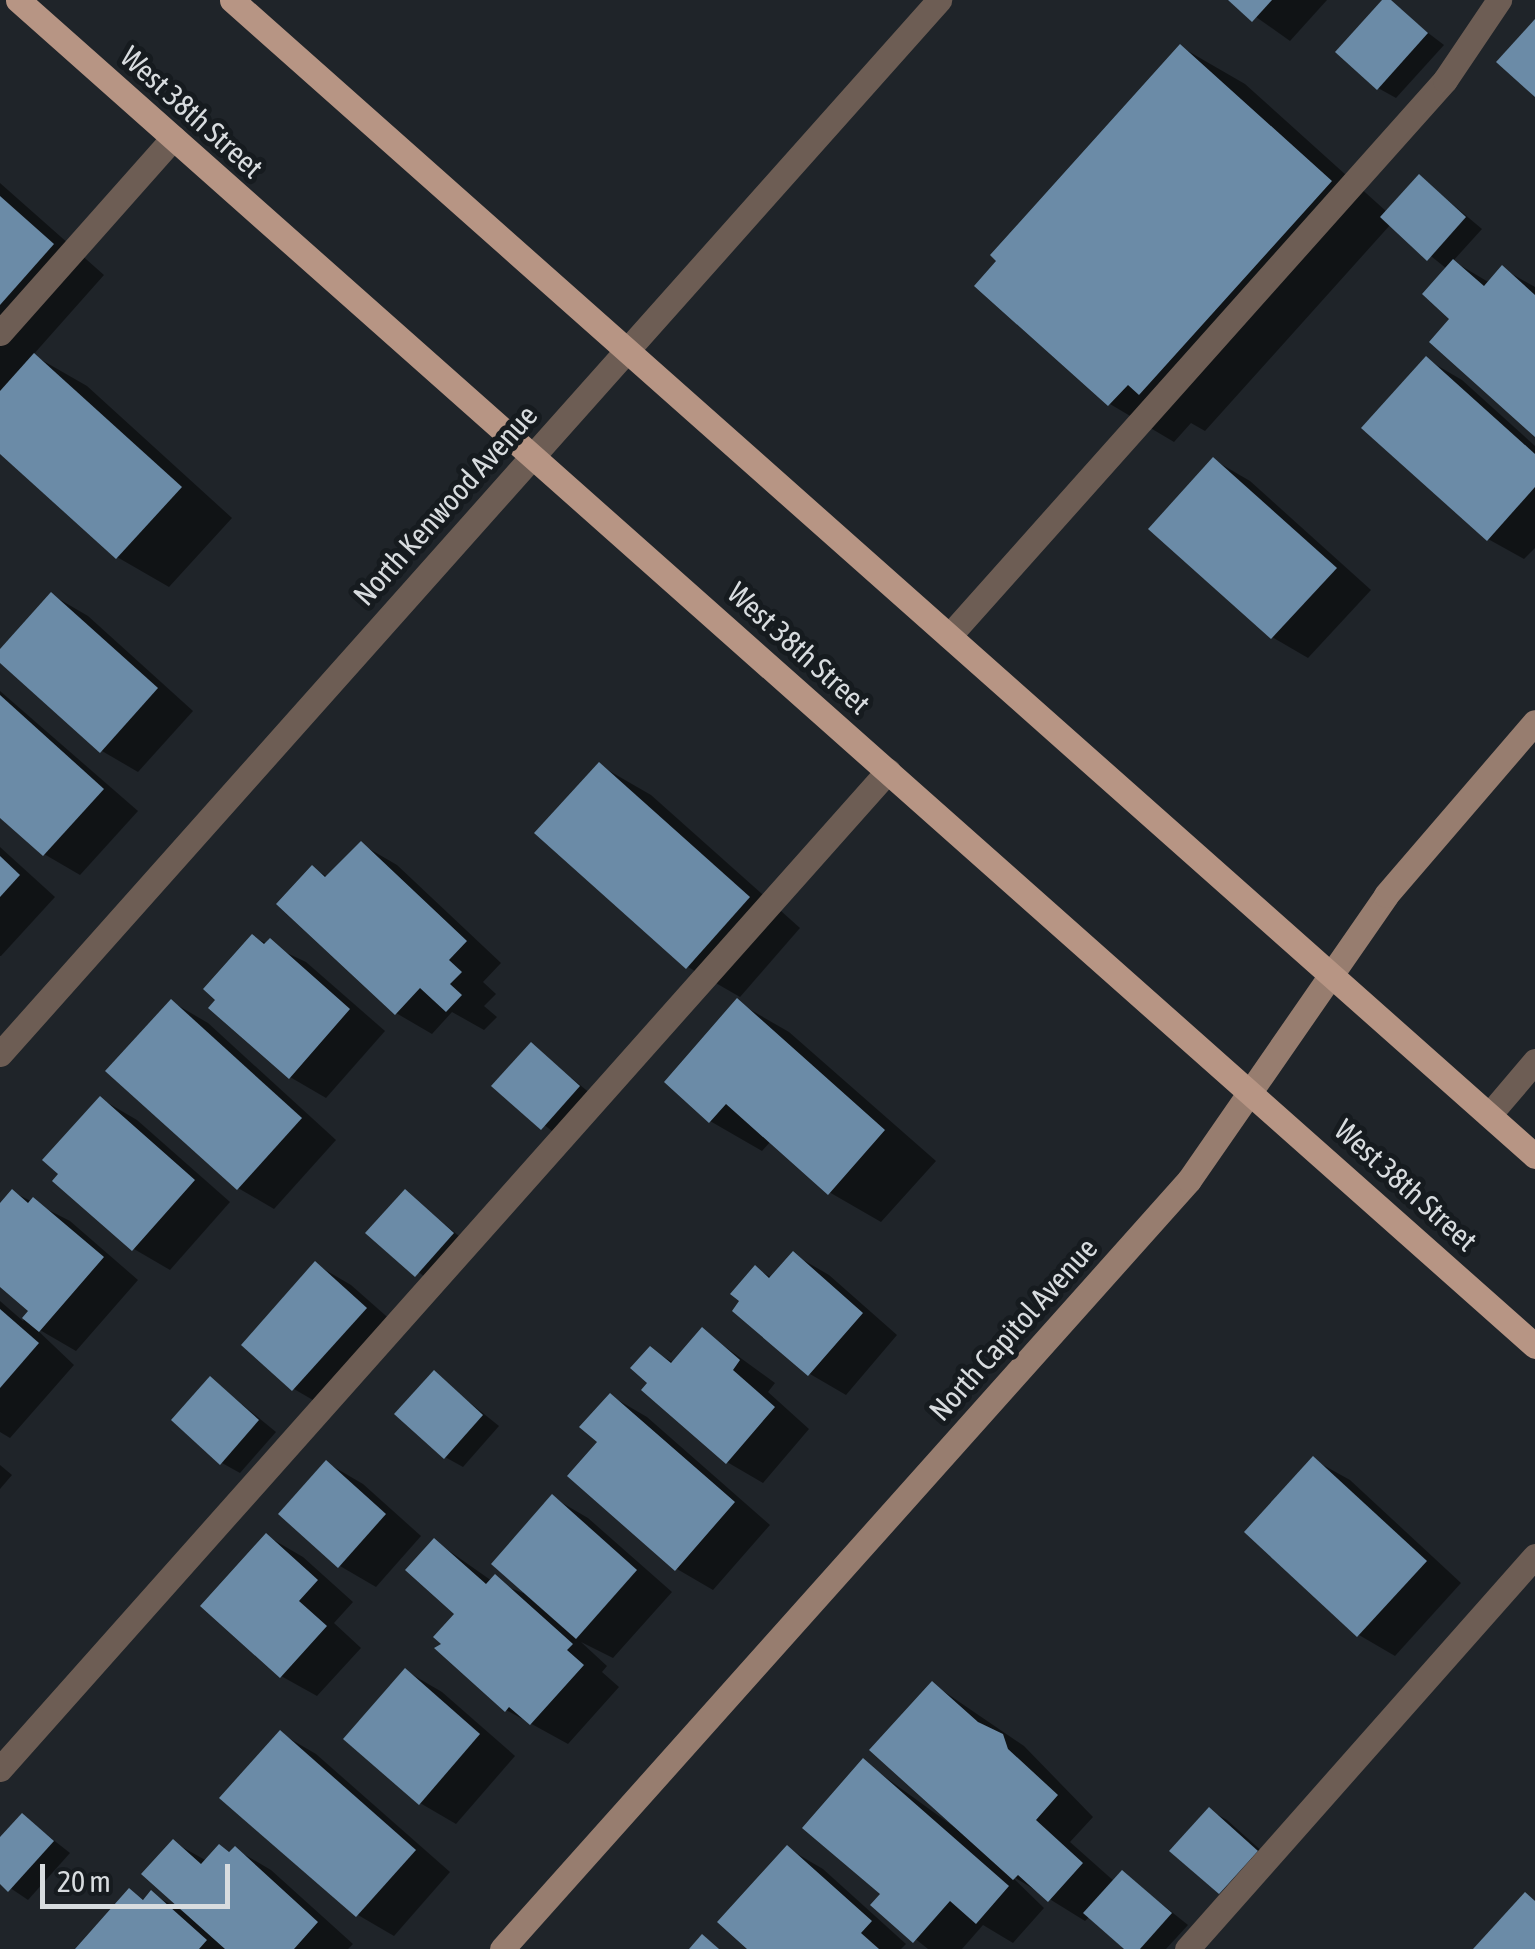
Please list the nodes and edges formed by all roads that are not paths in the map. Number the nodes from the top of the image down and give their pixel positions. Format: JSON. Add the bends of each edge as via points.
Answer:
{"nodes":[{"id":1,"x":18,"y":0,"type":"edge"},
{"id":2,"x":232,"y":0,"type":"edge"},
{"id":3,"x":939,"y":0,"type":"edge"},
{"id":4,"x":1498,"y":0,"type":"edge"},
{"id":5,"x":173,"y":138,"type":"junction"},
{"id":6,"x":0,"y":333,"type":"edge"},
{"id":7,"x":627,"y":351,"type":"junction"},
{"id":8,"x":532,"y":457,"type":"junction"},
{"id":9,"x":949,"y":636,"type":"junction"},
{"id":10,"x":1532,"y":729,"type":"edge"},
{"id":11,"x":888,"y":771,"type":"junction"},
{"id":12,"x":1330,"y":973,"type":"junction"},
{"id":13,"x":0,"y":1054,"type":"edge"},
{"id":14,"x":1535,"y":1062,"type":"edge"},
{"id":15,"x":1252,"y":1090,"type":"junction"},
{"id":16,"x":1489,"y":1115,"type":"junction"},
{"id":17,"x":1535,"y":1156,"type":"edge"},
{"id":18,"x":1535,"y":1346,"type":"edge"},
{"id":19,"x":1535,"y":1556,"type":"edge"},
{"id":20,"x":0,"y":1769,"type":"edge"},
{"id":21,"x":502,"y":1949,"type":"edge"},
{"id":22,"x":1187,"y":1949,"type":"edge"}],
"edges":[{"from":1,"to":5,"type":"main road","name":"West 38th Street"},
{"from":2,"to":7,"type":"main road"},
{"from":3,"to":7,"type":"street","name":"North Kenwood Avenue"},
{"from":4,"to":9,"type":"street","via":[[1445,80]]},
{"from":5,"to":6,"type":"street"},
{"from":5,"to":8,"type":"main road","name":"West 38th Street"},
{"from":7,"to":8,"type":"street","name":"North Kenwood Avenue"},
{"from":7,"to":9,"type":"main road"},
{"from":8,"to":11,"type":"main road","name":"West 38th Street"},
{"from":8,"to":13,"type":"street","name":"North Kenwood Avenue"},
{"from":9,"to":12,"type":"main road"},
{"from":10,"to":12,"type":"main road","name":"North Capitol Avenue","via":[[1386,896]]},
{"from":11,"to":15,"type":"main road","name":"West 38th Street"},
{"from":11,"to":20,"type":"street"},
{"from":12,"to":15,"type":"main road","name":"North Capitol Avenue"},
{"from":12,"to":16,"type":"main road"},
{"from":14,"to":16,"type":"street"},
{"from":15,"to":18,"type":"main road","name":"West 38th Street"},
{"from":15,"to":21,"type":"main road","name":"North Capitol Avenue","via":[[1189,1180]]},
{"from":16,"to":17,"type":"main road"},
{"from":19,"to":22,"type":"street"}]}
